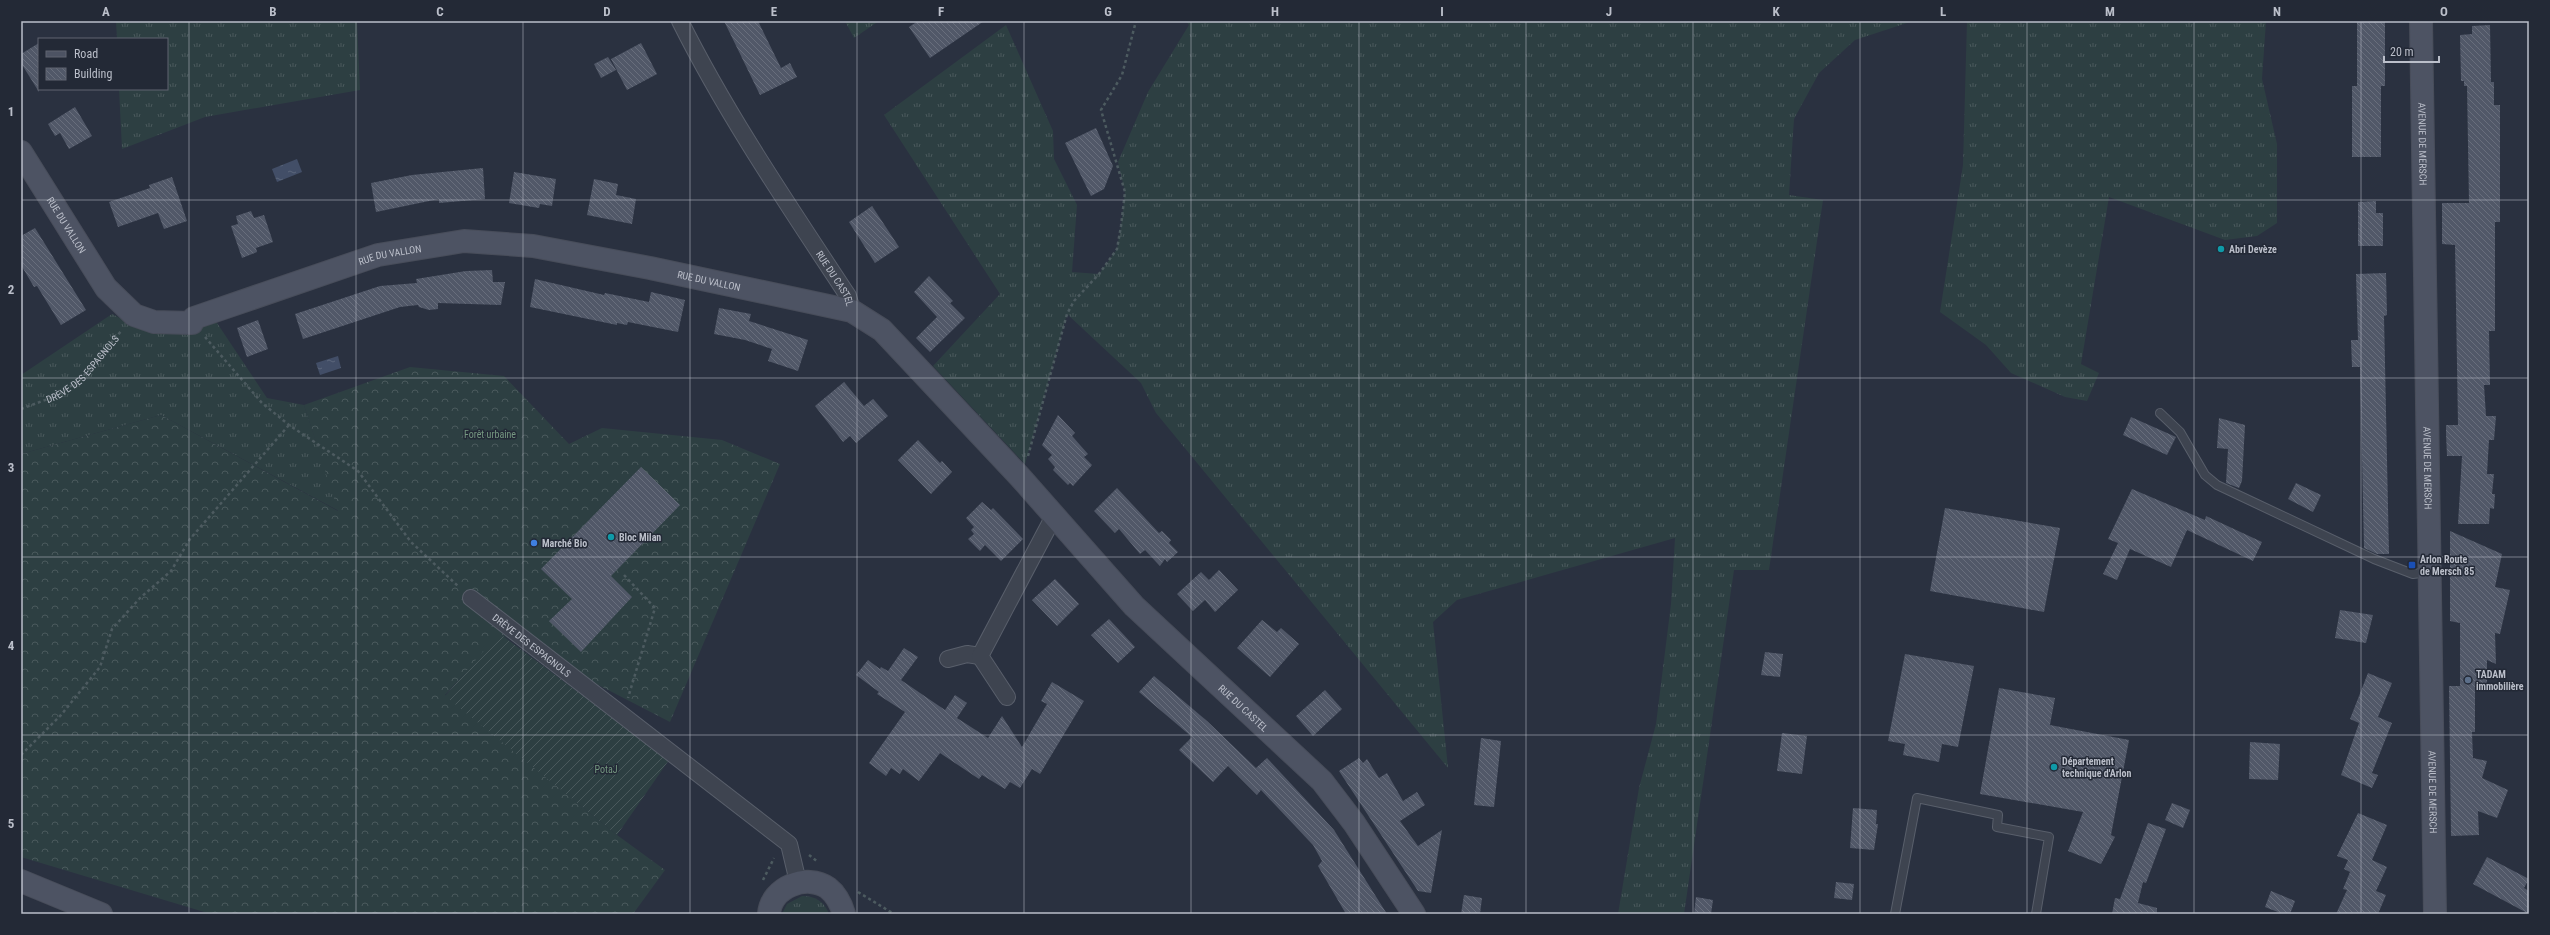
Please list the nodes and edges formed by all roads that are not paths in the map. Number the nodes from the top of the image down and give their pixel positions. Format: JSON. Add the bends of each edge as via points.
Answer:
{"nodes":[{"id":1,"x":680,"y":21,"type":"edge"},
{"id":2,"x":2421,"y":21,"type":"edge"},
{"id":3,"x":21,"y":152,"type":"edge"},
{"id":4,"x":852,"y":311,"type":"junction"},
{"id":5,"x":2160,"y":413,"type":"dead end"},
{"id":6,"x":1054,"y":516,"type":"junction"},
{"id":7,"x":2429,"y":572,"type":"junction"},
{"id":8,"x":471,"y":598,"type":"road end"},
{"id":9,"x":980,"y":656,"type":"junction"},
{"id":10,"x":948,"y":660,"type":"dead end"},
{"id":11,"x":1007,"y":697,"type":"dead end"},
{"id":12,"x":21,"y":880,"type":"edge"},
{"id":13,"x":798,"y":882,"type":"junction"},
{"id":14,"x":21,"y":890,"type":"edge"},
{"id":15,"x":98,"y":912,"type":"edge"},
{"id":16,"x":769,"y":914,"type":"edge"},
{"id":17,"x":844,"y":914,"type":"edge"},
{"id":18,"x":1414,"y":914,"type":"edge"},
{"id":19,"x":1895,"y":914,"type":"edge"},
{"id":20,"x":2036,"y":914,"type":"edge"},
{"id":21,"x":2435,"y":914,"type":"edge"}],
"edges":[{"from":1,"to":4,"type":"street","name":"RUE DU CASTEL","via":[[699,58],[770,177],[848,296]]},
{"from":2,"to":7,"type":"street","name":"AVENUE DE MERSCH"},
{"from":3,"to":4,"type":"street","name":"RUE DU VALLON","via":[[106,288],[134,315],[154,322],[192,323],[194,318],[378,255],[464,241],[541,247]]},
{"from":4,"to":6,"type":"street","name":"RUE DU CASTEL","via":[[882,330]]},
{"from":5,"to":7,"type":"lane","via":[[2180,432],[2205,475],[2218,485],[2374,559],[2413,574]]},
{"from":6,"to":9,"type":"street"},
{"from":6,"to":18,"type":"street","name":"RUE DU CASTEL","via":[[1134,606],[1322,781],[1354,823]]},
{"from":7,"to":21,"type":"street","name":"AVENUE DE MERSCH"},
{"from":8,"to":13,"type":"street","name":"DRÈVE DES ESPAGNOLS","via":[[789,844]]},
{"from":9,"to":10,"type":"street","via":[[967,654]]},
{"from":9,"to":11,"type":"street"},
{"from":12,"to":15,"type":"street"},
{"from":13,"to":16,"type":"street","via":[[785,888],[775,898]]},
{"from":13,"to":17,"type":"street","via":[[813,882],[828,888],[838,899]]},
{"from":14,"to":15,"type":"street"},
{"from":19,"to":20,"type":"lane","via":[[1917,798],[1998,815],[1997,827],[2049,837]]}]}
